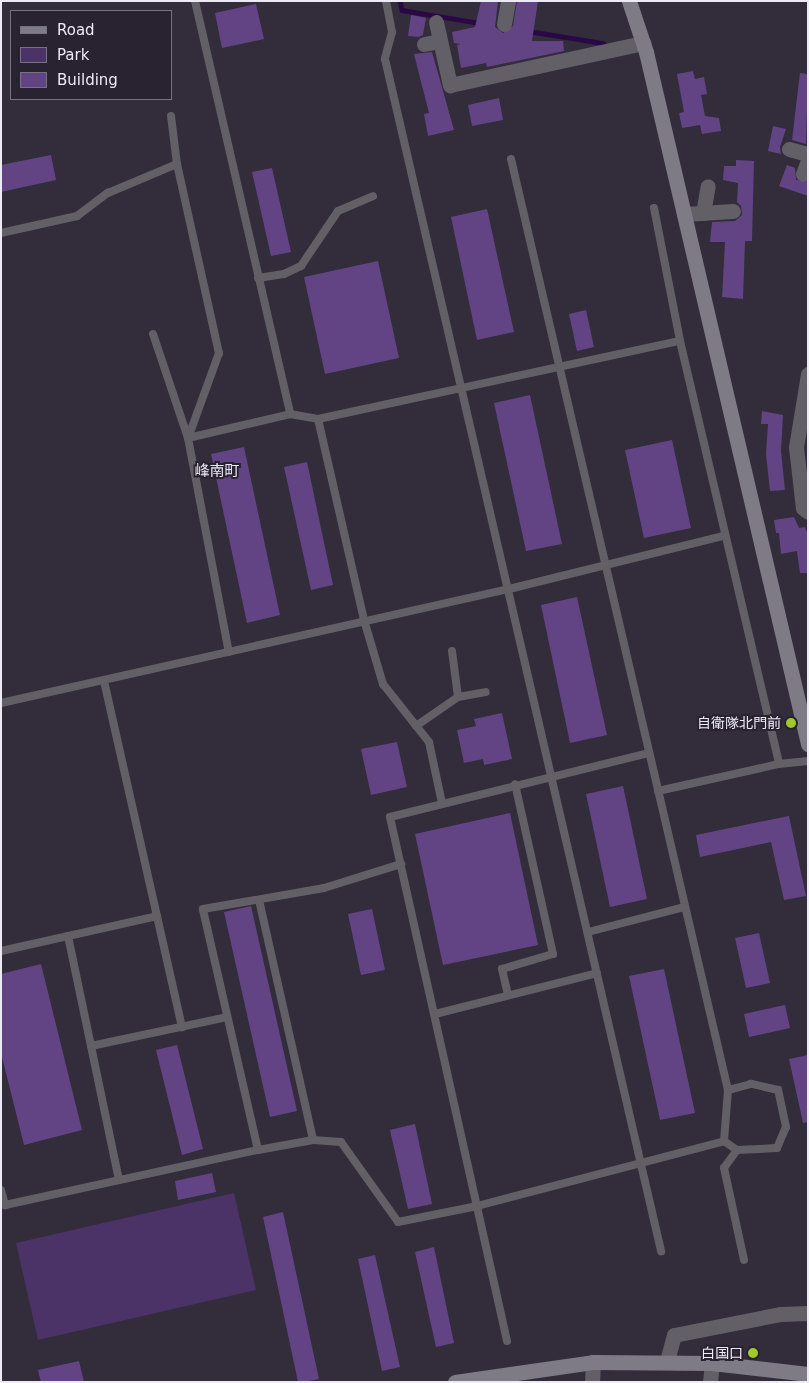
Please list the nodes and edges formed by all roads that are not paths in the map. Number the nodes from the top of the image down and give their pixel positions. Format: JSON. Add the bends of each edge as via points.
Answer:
{"nodes":[{"id":1,"x":195,"y":1,"type":"edge"},
{"id":2,"x":386,"y":1,"type":"edge"},
{"id":3,"x":508,"y":1,"type":"edge"},
{"id":4,"x":629,"y":1,"type":"edge"},
{"id":5,"x":436,"y":22,"type":"dead end"},
{"id":6,"x":504,"y":24,"type":"dead end"},
{"id":7,"x":440,"y":42,"type":"junction"},
{"id":8,"x":643,"y":42,"type":"junction"},
{"id":9,"x":424,"y":44,"type":"dead end"},
{"id":10,"x":171,"y":116,"type":"dead end"},
{"id":11,"x":789,"y":148,"type":"dead end"},
{"id":12,"x":808,"y":154,"type":"edge"},
{"id":13,"x":511,"y":159,"type":"dead end"},
{"id":14,"x":177,"y":164,"type":"junction"},
{"id":15,"x":708,"y":186,"type":"dead end"},
{"id":16,"x":373,"y":196,"type":"dead end"},
{"id":17,"x":654,"y":208,"type":"dead end"},
{"id":18,"x":733,"y":211,"type":"dead end"},
{"id":19,"x":703,"y":213,"type":"junction"},
{"id":20,"x":684,"y":214,"type":"junction"},
{"id":21,"x":1,"y":233,"type":"edge"},
{"id":22,"x":258,"y":278,"type":"junction"},
{"id":23,"x":153,"y":334,"type":"dead end"},
{"id":24,"x":680,"y":341,"type":"junction"},
{"id":25,"x":559,"y":367,"type":"junction"},
{"id":26,"x":808,"y":374,"type":"edge"},
{"id":27,"x":462,"y":386,"type":"junction"},
{"id":28,"x":290,"y":414,"type":"junction"},
{"id":29,"x":318,"y":419,"type":"junction"},
{"id":30,"x":188,"y":438,"type":"junction"},
{"id":31,"x":808,"y":512,"type":"edge"},
{"id":32,"x":723,"y":536,"type":"junction"},
{"id":33,"x":606,"y":565,"type":"junction"},
{"id":34,"x":509,"y":589,"type":"junction"},
{"id":35,"x":364,"y":620,"type":"junction"},
{"id":36,"x":452,"y":650,"type":"dead end"},
{"id":37,"x":229,"y":652,"type":"junction"},
{"id":38,"x":104,"y":681,"type":"junction"},
{"id":39,"x":486,"y":692,"type":"dead end"},
{"id":40,"x":458,"y":697,"type":"junction"},
{"id":41,"x":1,"y":704,"type":"edge"},
{"id":42,"x":416,"y":726,"type":"junction"},
{"id":43,"x":808,"y":744,"type":"edge"},
{"id":44,"x":649,"y":753,"type":"junction"},
{"id":45,"x":808,"y":760,"type":"edge"},
{"id":46,"x":779,"y":764,"type":"junction"},
{"id":47,"x":552,"y":774,"type":"junction"},
{"id":48,"x":515,"y":784,"type":"junction"},
{"id":49,"x":658,"y":791,"type":"junction"},
{"id":50,"x":442,"y":802,"type":"junction"},
{"id":51,"x":401,"y":864,"type":"junction"},
{"id":52,"x":260,"y":900,"type":"junction"},
{"id":53,"x":685,"y":907,"type":"junction"},
{"id":54,"x":157,"y":916,"type":"junction"},
{"id":55,"x":588,"y":932,"type":"junction"},
{"id":56,"x":68,"y":936,"type":"junction"},
{"id":57,"x":1,"y":951,"type":"edge"},
{"id":58,"x":597,"y":973,"type":"junction"},
{"id":59,"x":508,"y":995,"type":"junction"},
{"id":60,"x":434,"y":1014,"type":"junction"},
{"id":61,"x":227,"y":1017,"type":"junction"},
{"id":62,"x":182,"y":1027,"type":"junction"},
{"id":63,"x":91,"y":1046,"type":"junction"},
{"id":64,"x":728,"y":1090,"type":"junction"},
{"id":65,"x":313,"y":1140,"type":"junction"},
{"id":66,"x":724,"y":1141,"type":"junction"},
{"id":67,"x":258,"y":1150,"type":"junction"},
{"id":68,"x":737,"y":1150,"type":"junction"},
{"id":69,"x":641,"y":1161,"type":"junction"},
{"id":70,"x":119,"y":1180,"type":"junction"},
{"id":71,"x":1,"y":1190,"type":"edge"},
{"id":72,"x":477,"y":1206,"type":"junction"},
{"id":73,"x":661,"y":1251,"type":"dead end"},
{"id":74,"x":744,"y":1260,"type":"dead end"},
{"id":75,"x":808,"y":1313,"type":"edge"},
{"id":76,"x":507,"y":1340,"type":"dead end"},
{"id":77,"x":667,"y":1361,"type":"junction"},
{"id":78,"x":593,"y":1362,"type":"junction"},
{"id":79,"x":712,"y":1363,"type":"junction"},
{"id":80,"x":808,"y":1374,"type":"edge"},
{"id":81,"x":455,"y":1382,"type":"edge"},
{"id":82,"x":592,"y":1382,"type":"edge"},
{"id":83,"x":710,"y":1382,"type":"edge"}],
"edges":[{"from":1,"to":22,"type":"lane"},
{"from":2,"to":27,"type":"lane","via":[[392,32],[385,59]]},
{"from":3,"to":6,"type":"street"},
{"from":4,"to":8,"type":"street"},
{"from":5,"to":7,"type":"street"},
{"from":7,"to":8,"type":"street","via":[[450,85]]},
{"from":7,"to":9,"type":"street"},
{"from":8,"to":20,"type":"street"},
{"from":10,"to":14,"type":"lane"},
{"from":11,"to":12,"type":"street"},
{"from":13,"to":25,"type":"lane"},
{"from":14,"to":21,"type":"lane","via":[[108,193],[77,216]]},
{"from":14,"to":30,"type":"lane","via":[[219,353]]},
{"from":15,"to":19,"type":"street"},
{"from":16,"to":22,"type":"lane","via":[[338,211],[301,266],[284,274]]},
{"from":17,"to":24,"type":"lane"},
{"from":18,"to":19,"type":"street"},
{"from":19,"to":20,"type":"street"},
{"from":20,"to":43,"type":"street"},
{"from":22,"to":28,"type":"lane"},
{"from":23,"to":30,"type":"lane"},
{"from":24,"to":25,"type":"lane"},
{"from":24,"to":32,"type":"lane"},
{"from":25,"to":27,"type":"lane"},
{"from":25,"to":33,"type":"lane"},
{"from":26,"to":31,"type":"street","via":[[796,446],[803,508]]},
{"from":27,"to":29,"type":"lane"},
{"from":27,"to":34,"type":"lane"},
{"from":28,"to":29,"type":"lane"},
{"from":28,"to":30,"type":"lane"},
{"from":29,"to":35,"type":"lane"},
{"from":30,"to":37,"type":"lane"},
{"from":32,"to":33,"type":"lane"},
{"from":32,"to":46,"type":"lane"},
{"from":33,"to":34,"type":"lane"},
{"from":33,"to":44,"type":"lane"},
{"from":34,"to":35,"type":"lane"},
{"from":34,"to":47,"type":"lane"},
{"from":35,"to":37,"type":"lane"},
{"from":35,"to":42,"type":"lane","via":[[383,684]]},
{"from":36,"to":40,"type":"lane"},
{"from":37,"to":38,"type":"lane"},
{"from":38,"to":41,"type":"lane"},
{"from":38,"to":54,"type":"lane"},
{"from":39,"to":40,"type":"lane"},
{"from":40,"to":42,"type":"lane"},
{"from":42,"to":50,"type":"lane","via":[[429,742]]},
{"from":44,"to":47,"type":"lane"},
{"from":44,"to":49,"type":"lane"},
{"from":45,"to":46,"type":"lane"},
{"from":46,"to":49,"type":"lane"},
{"from":47,"to":48,"type":"lane"},
{"from":47,"to":55,"type":"lane"},
{"from":48,"to":50,"type":"lane"},
{"from":48,"to":59,"type":"lane","via":[[553,954],[502,969]]},
{"from":49,"to":53,"type":"lane"},
{"from":50,"to":51,"type":"lane","via":[[390,817]]},
{"from":51,"to":52,"type":"lane","via":[[324,888]]},
{"from":51,"to":60,"type":"lane"},
{"from":52,"to":61,"type":"lane","via":[[203,910]]},
{"from":52,"to":65,"type":"lane"},
{"from":53,"to":55,"type":"lane"},
{"from":53,"to":64,"type":"lane"},
{"from":54,"to":56,"type":"lane"},
{"from":54,"to":62,"type":"lane"},
{"from":55,"to":58,"type":"lane"},
{"from":56,"to":57,"type":"lane"},
{"from":56,"to":63,"type":"lane"},
{"from":58,"to":59,"type":"lane"},
{"from":58,"to":69,"type":"lane"},
{"from":59,"to":60,"type":"lane"},
{"from":60,"to":72,"type":"lane"},
{"from":61,"to":62,"type":"lane"},
{"from":61,"to":67,"type":"lane"},
{"from":62,"to":63,"type":"lane"},
{"from":63,"to":70,"type":"lane"},
{"from":64,"to":66,"type":"lane"},
{"from":64,"to":68,"type":"lane","via":[[751,1084],[778,1090],[786,1127],[777,1148]]},
{"from":65,"to":67,"type":"lane"},
{"from":65,"to":72,"type":"lane","via":[[341,1142],[398,1222]]},
{"from":66,"to":68,"type":"lane"},
{"from":66,"to":69,"type":"lane"},
{"from":67,"to":70,"type":"lane"},
{"from":68,"to":74,"type":"lane","via":[[724,1168]]},
{"from":69,"to":72,"type":"lane"},
{"from":69,"to":73,"type":"lane"},
{"from":70,"to":71,"type":"lane","via":[[5,1205]]},
{"from":72,"to":76,"type":"lane"},
{"from":75,"to":77,"type":"street","via":[[780,1314],[674,1335]]},
{"from":77,"to":78,"type":"street"},
{"from":77,"to":79,"type":"street"},
{"from":78,"to":81,"type":"street"},
{"from":78,"to":82,"type":"street"},
{"from":79,"to":80,"type":"street"},
{"from":79,"to":83,"type":"street"}]}
